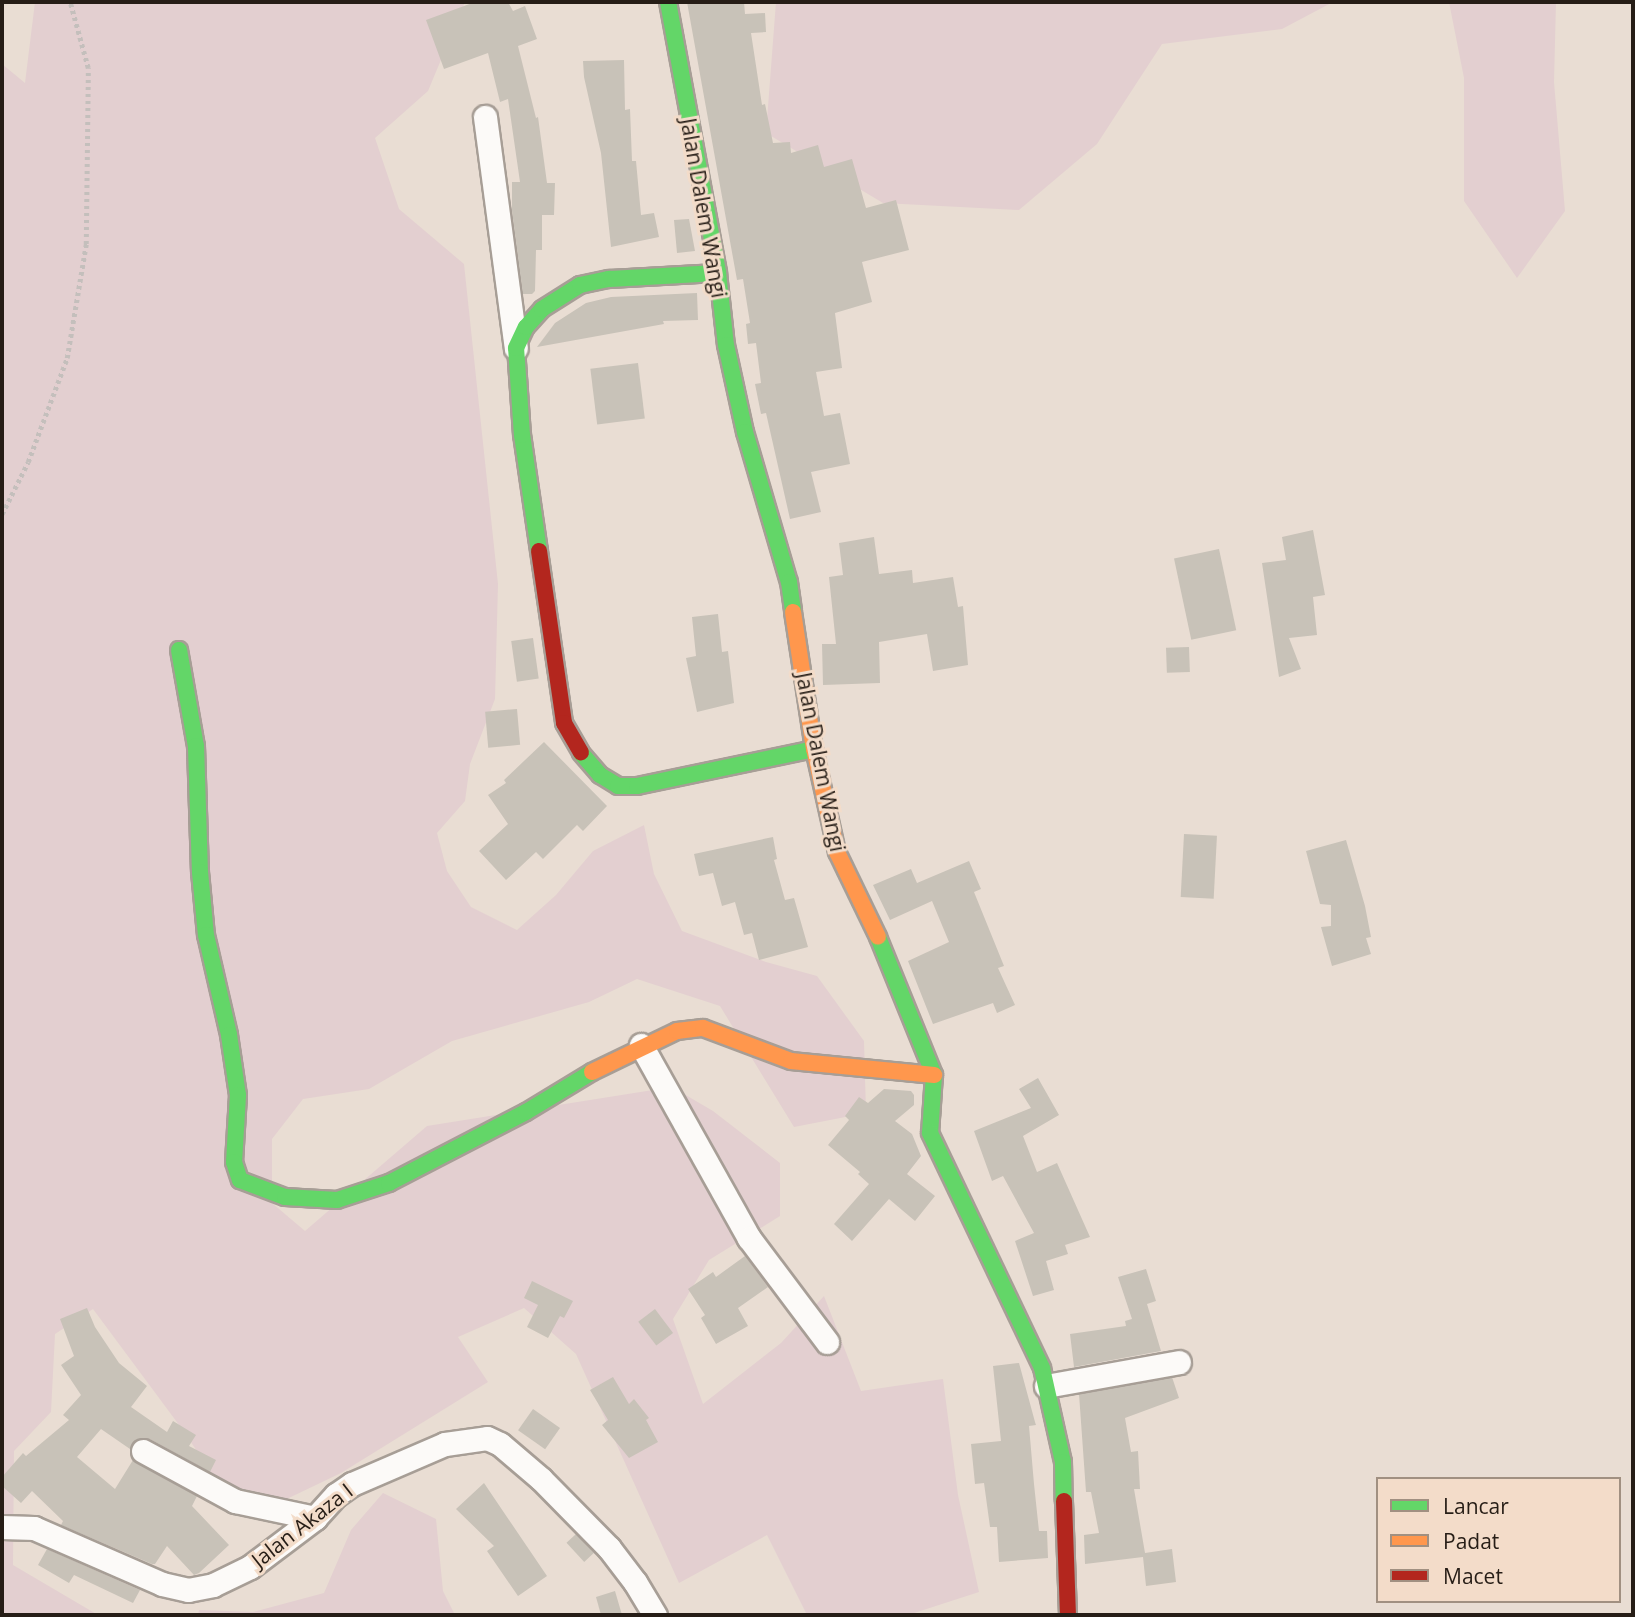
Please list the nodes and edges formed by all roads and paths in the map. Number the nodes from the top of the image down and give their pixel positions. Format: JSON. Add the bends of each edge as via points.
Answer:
{"nodes":[{"id":1,"x":70,"y":2,"type":"edge"},
{"id":2,"x":667,"y":2,"type":"edge"},
{"id":3,"x":485,"y":117,"type":"dead end"},
{"id":4,"x":718,"y":273,"type":"junction"},
{"id":5,"x":516,"y":348,"type":"junction"},
{"id":6,"x":2,"y":514,"type":"edge"},
{"id":7,"x":178,"y":650,"type":"dead end"},
{"id":8,"x":814,"y":749,"type":"junction"},
{"id":9,"x":641,"y":1045,"type":"junction"},
{"id":10,"x":934,"y":1075,"type":"junction"},
{"id":11,"x":827,"y":1342,"type":"dead end"},
{"id":12,"x":1179,"y":1362,"type":"dead end"},
{"id":13,"x":1046,"y":1386,"type":"junction"},
{"id":14,"x":143,"y":1451,"type":"dead end"},
{"id":15,"x":315,"y":1518,"type":"junction"},
{"id":16,"x":2,"y":1527,"type":"edge"},
{"id":17,"x":655,"y":1615,"type":"edge"},
{"id":18,"x":1068,"y":1615,"type":"edge"}],
"edges":[{"from":1,"to":6,"type":"path","via":[[88,68],[86,244],[67,358],[28,462]]},
{"from":2,"to":4,"type":"street","name":"Jalan Dalem Wangi"},
{"from":3,"to":5,"type":"street"},
{"from":4,"to":5,"type":"street","via":[[580,285],[542,309]]},
{"from":4,"to":8,"type":"street","name":"Jalan Dalem Wangi","via":[[726,345],[745,432],[789,582]]},
{"from":5,"to":8,"type":"street","via":[[522,435],[564,723],[584,758],[618,786],[637,786]]},
{"from":7,"to":9,"type":"street","via":[[196,746],[206,934],[238,1095],[234,1162],[240,1180],[285,1196],[337,1199],[389,1183],[526,1112]]},
{"from":8,"to":10,"type":"street","name":"Jalan Dalem Wangi","via":[[837,852],[881,944]]},
{"from":9,"to":10,"type":"street","via":[[677,1031],[703,1028],[791,1061]]},
{"from":9,"to":11,"type":"street","via":[[749,1238]]},
{"from":10,"to":13,"type":"street","name":"Jalan Dalem Wangi","via":[[930,1133],[986,1244]]},
{"from":12,"to":13,"type":"street"},
{"from":13,"to":18,"type":"street","name":"Jalan Dalem Wangi","via":[[1063,1462]]},
{"from":14,"to":15,"type":"street","via":[[235,1501]]},
{"from":15,"to":16,"type":"street","name":"Jalan Akaza I","via":[[250,1567],[214,1585],[188,1590],[162,1584],[34,1528]]},
{"from":15,"to":17,"type":"street","name":"Jalan Akaza I","via":[[352,1484],[445,1444],[486,1438],[500,1444],[541,1479],[609,1548]]}]}
